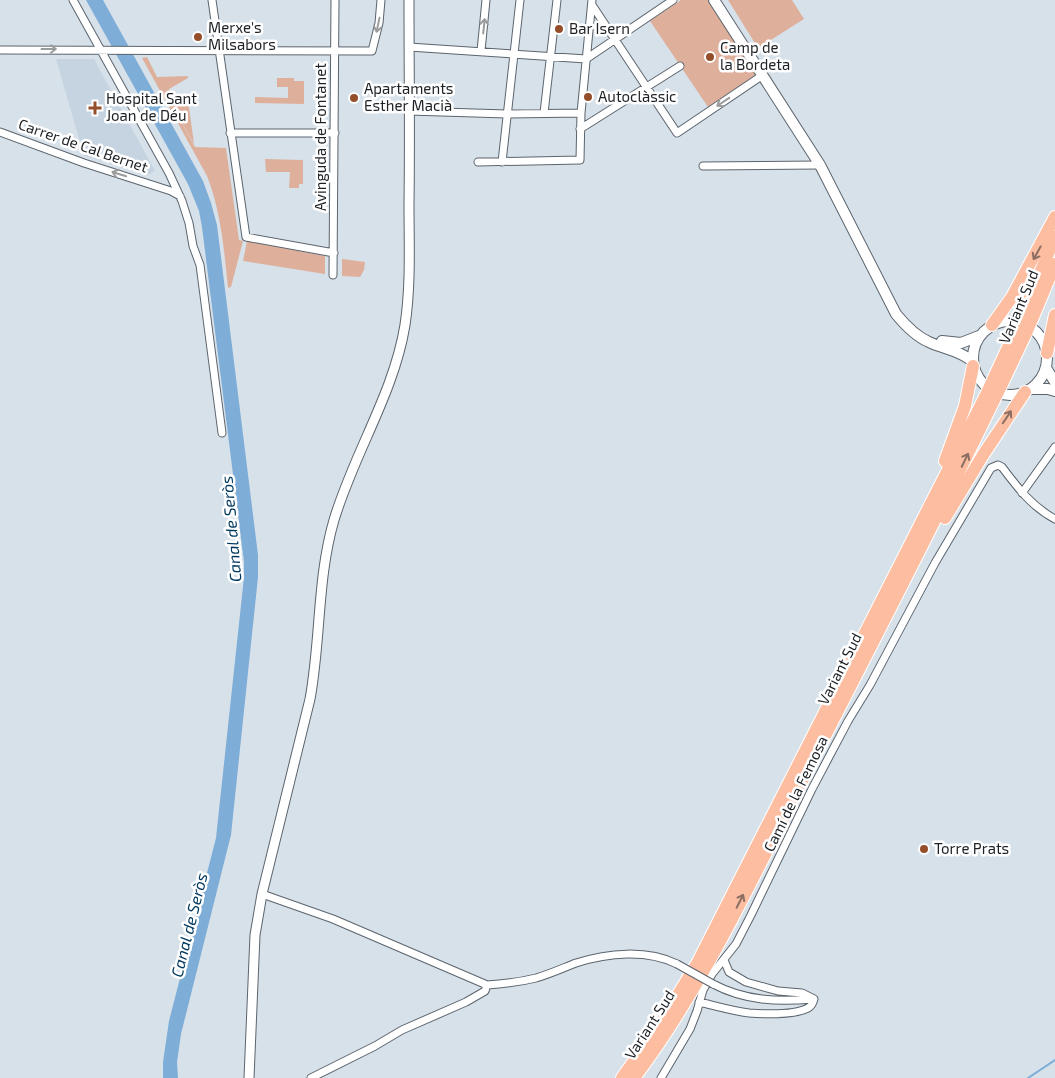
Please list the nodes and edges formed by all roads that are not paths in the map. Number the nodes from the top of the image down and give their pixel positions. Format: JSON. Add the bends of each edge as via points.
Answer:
{"nodes":[{"id":1,"x":73,"y":0,"type":"edge"},
{"id":2,"x":212,"y":0,"type":"edge"},
{"id":3,"x":335,"y":0,"type":"edge"},
{"id":4,"x":381,"y":0,"type":"edge"},
{"id":5,"x":409,"y":0,"type":"edge"},
{"id":6,"x":486,"y":0,"type":"edge"},
{"id":7,"x":520,"y":0,"type":"edge"},
{"id":8,"x":558,"y":0,"type":"edge"},
{"id":9,"x":673,"y":0,"type":"edge"},
{"id":10,"x":714,"y":0,"type":"edge"},
{"id":11,"x":592,"y":3,"type":"edge"},
{"id":12,"x":616,"y":39,"type":"junction"},
{"id":13,"x":409,"y":47,"type":"junction"},
{"id":14,"x":101,"y":49,"type":"junction"},
{"id":15,"x":0,"y":50,"type":"edge"},
{"id":16,"x":335,"y":50,"type":"junction"},
{"id":17,"x":220,"y":51,"type":"junction"},
{"id":18,"x":481,"y":51,"type":"junction"},
{"id":19,"x":514,"y":53,"type":"junction"},
{"id":20,"x":552,"y":56,"type":"junction"},
{"id":21,"x":586,"y":59,"type":"junction"},
{"id":22,"x":680,"y":66,"type":"dead end"},
{"id":23,"x":763,"y":75,"type":"junction"},
{"id":24,"x":647,"y":87,"type":"junction"},
{"id":25,"x":409,"y":112,"type":"junction"},
{"id":26,"x":581,"y":112,"type":"junction"},
{"id":27,"x":544,"y":113,"type":"junction"},
{"id":28,"x":507,"y":114,"type":"junction"},
{"id":29,"x":580,"y":129,"type":"junction"},
{"id":30,"x":0,"y":132,"type":"edge"},
{"id":31,"x":230,"y":132,"type":"junction"},
{"id":32,"x":335,"y":133,"type":"junction"},
{"id":33,"x":478,"y":162,"type":"dead end"},
{"id":34,"x":502,"y":162,"type":"junction"},
{"id":35,"x":703,"y":166,"type":"dead end"},
{"id":36,"x":167,"y":169,"type":"junction"},
{"id":37,"x":822,"y":169,"type":"junction"},
{"id":38,"x":157,"y":186,"type":"junction"},
{"id":39,"x":181,"y":197,"type":"junction"},
{"id":40,"x":1055,"y":217,"type":"edge"},
{"id":41,"x":1055,"y":237,"type":"edge"},
{"id":42,"x":334,"y":254,"type":"junction"},
{"id":43,"x":1055,"y":264,"type":"edge"},
{"id":44,"x":333,"y":275,"type":"dead end"},
{"id":45,"x":895,"y":309,"type":"junction"},
{"id":46,"x":1055,"y":315,"type":"edge"},
{"id":47,"x":1028,"y":316,"type":"junction"},
{"id":48,"x":992,"y":325,"type":"junction"},
{"id":49,"x":915,"y":334,"type":"junction"},
{"id":50,"x":979,"y":336,"type":"junction"},
{"id":51,"x":948,"y":343,"type":"junction"},
{"id":52,"x":1047,"y":353,"type":"junction"},
{"id":53,"x":973,"y":364,"type":"junction"},
{"id":54,"x":1046,"y":368,"type":"junction"},
{"id":55,"x":1055,"y":382,"type":"edge"},
{"id":56,"x":1028,"y":390,"type":"junction"},
{"id":57,"x":1055,"y":391,"type":"edge"},
{"id":58,"x":990,"y":398,"type":"junction"},
{"id":59,"x":222,"y":433,"type":"dead end"},
{"id":60,"x":1055,"y":447,"type":"edge"},
{"id":61,"x":1022,"y":492,"type":"junction"},
{"id":62,"x":1055,"y":519,"type":"edge"},
{"id":63,"x":865,"y":636,"type":"junction"},
{"id":64,"x":851,"y":685,"type":"junction"},
{"id":65,"x":262,"y":894,"type":"junction"},
{"id":66,"x":724,"y":960,"type":"junction"},
{"id":67,"x":487,"y":985,"type":"junction"},
{"id":68,"x":814,"y":999,"type":"junction"},
{"id":69,"x":700,"y":1002,"type":"junction"},
{"id":70,"x":249,"y":1078,"type":"edge"},
{"id":71,"x":311,"y":1078,"type":"edge"},
{"id":72,"x":622,"y":1078,"type":"edge"},
{"id":73,"x":634,"y":1078,"type":"edge"},
{"id":74,"x":661,"y":1078,"type":"edge"}],
"edges":[{"from":1,"to":14,"type":"street"},
{"from":2,"to":17,"type":"street"},
{"from":3,"to":16,"type":"street","name":"Avinguda de Fontanet"},
{"from":4,"to":16,"type":"street","one_way":true,"via":[[372,51]]},
{"from":5,"to":13,"type":"street"},
{"from":18,"to":6,"type":"street","one_way":true},
{"from":7,"to":19,"type":"street"},
{"from":8,"to":20,"type":"street"},
{"from":9,"to":12,"type":"street"},
{"from":10,"to":23,"type":"main road"},
{"from":11,"to":12,"type":"street"},
{"from":11,"to":21,"type":"street"},
{"from":12,"to":21,"type":"street"},
{"from":12,"to":24,"type":"street"},
{"from":13,"to":18,"type":"street"},
{"from":13,"to":25,"type":"street"},
{"from":15,"to":14,"type":"street","one_way":true},
{"from":14,"to":17,"type":"street"},
{"from":14,"to":36,"type":"street"},
{"from":16,"to":17,"type":"street"},
{"from":16,"to":32,"type":"street","name":"Avinguda de Fontanet"},
{"from":17,"to":31,"type":"street"},
{"from":18,"to":19,"type":"street"},
{"from":19,"to":20,"type":"street"},
{"from":19,"to":28,"type":"street"},
{"from":20,"to":21,"type":"street"},
{"from":20,"to":27,"type":"street"},
{"from":21,"to":26,"type":"street"},
{"from":22,"to":24,"type":"street"},
{"from":23,"to":24,"type":"street","one_way":true,"via":[[677,133]]},
{"from":23,"to":37,"type":"main road"},
{"from":24,"to":29,"type":"street"},
{"from":25,"to":28,"type":"street"},
{"from":25,"to":65,"type":"street","via":[[408,304],[401,346],[339,504],[331,533],[324,568],[315,673]]},
{"from":26,"to":27,"type":"street"},
{"from":26,"to":29,"type":"street"},
{"from":27,"to":28,"type":"street"},
{"from":28,"to":34,"type":"street"},
{"from":29,"to":34,"type":"street","via":[[580,160]]},
{"from":38,"to":30,"type":"street","name":"Carrer de Cal Bernet","one_way":true},
{"from":31,"to":32,"type":"street"},
{"from":31,"to":42,"type":"street","via":[[246,237]]},
{"from":32,"to":42,"type":"street","name":"Avinguda de Fontanet"},
{"from":33,"to":34,"type":"street"},
{"from":35,"to":37,"type":"street"},
{"from":36,"to":38,"type":"street","name":"Carrer de Cal Bernet","via":[[167,179]]},
{"from":36,"to":39,"type":"street"},
{"from":37,"to":45,"type":"main road"},
{"from":38,"to":39,"type":"street","name":"Carrer de Cal Bernet"},
{"from":39,"to":59,"type":"street","via":[[200,265]]},
{"from":40,"to":48,"type":"highway","one_way":true,"via":[[1012,297]]},
{"from":41,"to":47,"type":"highway","name":"Variant Sud"},
{"from":42,"to":44,"type":"street","name":"Avinguda de Fontanet"},
{"from":43,"to":47,"type":"highway","name":"Variant Sud"},
{"from":45,"to":49,"type":"main road"},
{"from":45,"to":51,"type":"main road","via":[[921,331]]},
{"from":46,"to":52,"type":"highway"},
{"from":47,"to":58,"type":"highway","name":"Variant Sud","bridge":true},
{"from":48,"to":50,"type":"main road"},
{"from":48,"to":52,"type":"main road","via":[[1008,320],[1025,323],[1042,338]]},
{"from":49,"to":51,"type":"main road"},
{"from":49,"to":53,"type":"main road","via":[[930,343],[961,353]]},
{"from":50,"to":51,"type":"main road","via":[[961,343]]},
{"from":50,"to":53,"type":"main road","via":[[973,351]]},
{"from":52,"to":54,"type":"main road"},
{"from":53,"to":56,"type":"main road","via":[[979,380],[990,390],[1010,395]]},
{"from":53,"to":63,"type":"highway","via":[[966,406],[945,461],[864,628]]},
{"from":54,"to":55,"type":"main road"},
{"from":54,"to":56,"type":"main road","via":[[1042,378]]},
{"from":56,"to":57,"type":"main road"},
{"from":64,"to":56,"type":"highway","one_way":true,"via":[[858,680],[956,498]]},
{"from":58,"to":63,"type":"highway","name":"Variant Sud"},
{"from":64,"to":58,"type":"highway","name":"Variant Sud","one_way":true},
{"from":60,"to":61,"type":"street"},
{"from":61,"to":62,"type":"street","name":"Camí de la Femosa"},
{"from":61,"to":66,"type":"street","name":"Camí de la Femosa","via":[[998,465],[986,474],[812,789],[751,915]]},
{"from":63,"to":72,"type":"highway","via":[[691,974]]},
{"from":73,"to":64,"type":"highway","name":"Variant Sud","one_way":true,"via":[[706,966]]},
{"from":65,"to":67,"type":"street","via":[[333,919]]},
{"from":65,"to":70,"type":"street","via":[[255,936]]},
{"from":66,"to":68,"type":"street","via":[[730,972],[746,982],[778,991],[802,993]]},
{"from":66,"to":69,"type":"street","name":"Camí de la Femosa","via":[[712,974]]},
{"from":67,"to":68,"type":"street","bridge":true,"via":[[528,980],[578,963],[634,954],[656,956],[677,964],[739,995],[778,1001]]},
{"from":67,"to":71,"type":"street","via":[[485,991],[466,1002],[402,1030]]},
{"from":68,"to":69,"type":"street","via":[[809,1008],[784,1013],[748,1013]]},
{"from":69,"to":74,"type":"street","name":"Camí de la Femosa","via":[[690,1029]]}]}
